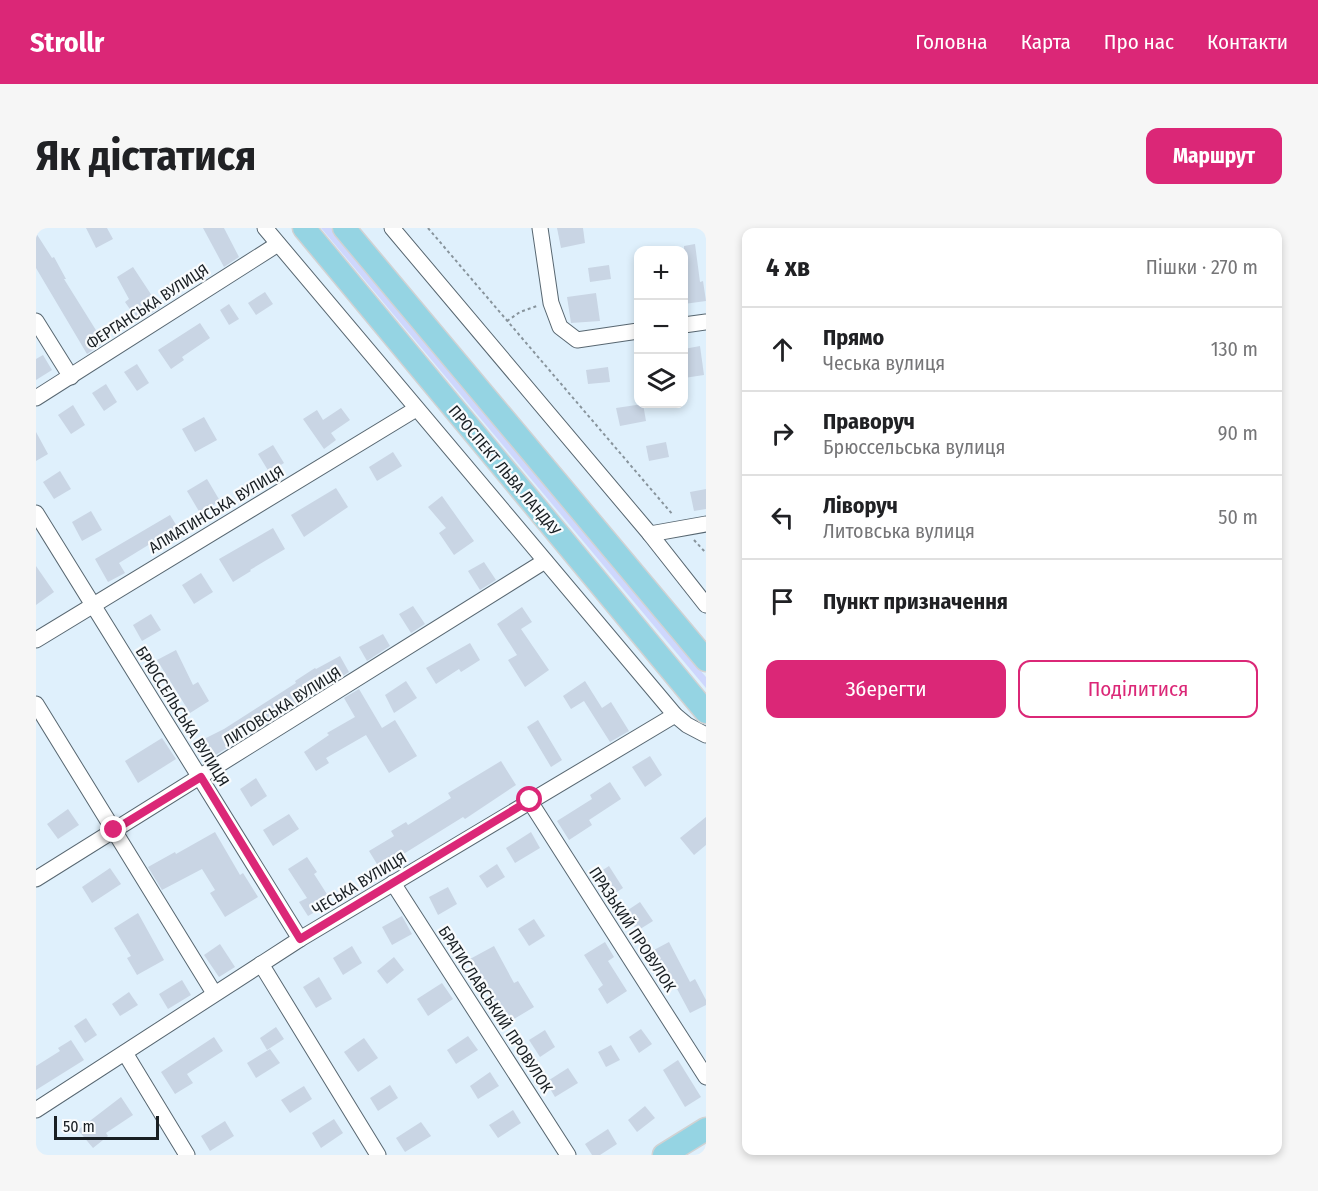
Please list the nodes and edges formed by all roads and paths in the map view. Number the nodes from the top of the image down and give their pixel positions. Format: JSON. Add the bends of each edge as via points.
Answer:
{"nodes":[{"id":1,"x":265,"y":228,"type":"edge"},
{"id":2,"x":304,"y":228,"type":"edge"},
{"id":3,"x":344,"y":228,"type":"edge"},
{"id":4,"x":392,"y":228,"type":"edge"},
{"id":5,"x":428,"y":228,"type":"edge"},
{"id":6,"x":540,"y":228,"type":"edge"},
{"id":7,"x":278,"y":244,"type":"junction"},
{"id":8,"x":551,"y":303,"type":"junction"},
{"id":9,"x":36,"y":321,"type":"edge"},
{"id":10,"x":507,"y":321,"type":"junction"},
{"id":11,"x":706,"y":322,"type":"edge"},
{"id":12,"x":688,"y":324,"type":"edge"},
{"id":13,"x":634,"y":332,"type":"edge"},
{"id":14,"x":71,"y":376,"type":"junction"},
{"id":15,"x":36,"y":398,"type":"edge"},
{"id":16,"x":416,"y":409,"type":"junction"},
{"id":17,"x":36,"y":513,"type":"edge"},
{"id":18,"x":706,"y":524,"type":"edge"},
{"id":19,"x":684,"y":528,"type":"junction"},
{"id":20,"x":650,"y":534,"type":"junction"},
{"id":21,"x":706,"y":553,"type":"edge"},
{"id":22,"x":545,"y":561,"type":"junction"},
{"id":23,"x":92,"y":605,"type":"junction"},
{"id":24,"x":706,"y":605,"type":"edge"},
{"id":25,"x":36,"y":640,"type":"edge"},
{"id":26,"x":706,"y":660,"type":"edge"},
{"id":27,"x":36,"y":704,"type":"edge"},
{"id":28,"x":706,"y":711,"type":"edge"},
{"id":29,"x":675,"y":715,"type":"junction"},
{"id":30,"x":706,"y":735,"type":"edge"},
{"id":31,"x":201,"y":777,"type":"junction"},
{"id":32,"x":530,"y":800,"type":"junction"},
{"id":33,"x":114,"y":830,"type":"junction"},
{"id":34,"x":36,"y":879,"type":"edge"},
{"id":35,"x":393,"y":883,"type":"junction"},
{"id":36,"x":300,"y":939,"type":"junction"},
{"id":37,"x":261,"y":964,"type":"junction"},
{"id":38,"x":214,"y":993,"type":"junction"},
{"id":39,"x":125,"y":1053,"type":"junction"},
{"id":40,"x":706,"y":1077,"type":"edge"},
{"id":41,"x":36,"y":1110,"type":"edge"},
{"id":42,"x":706,"y":1129,"type":"edge"},
{"id":43,"x":188,"y":1155,"type":"edge"},
{"id":44,"x":378,"y":1155,"type":"edge"},
{"id":45,"x":568,"y":1155,"type":"edge"},
{"id":46,"x":664,"y":1155,"type":"edge"}],
"edges":[{"from":1,"to":7,"type":"street"},
{"from":2,"to":28,"type":"main road","name":"ПРОСПЕКТ ЛЬВА ЛАНДАУ"},
{"from":3,"to":26,"type":"main road","name":"ПРОСПЕКТ ЛЬВА ЛАНДАУ"},
{"from":4,"to":20,"type":"street"},
{"from":5,"to":10,"type":"path"},
{"from":6,"to":8,"type":"street"},
{"from":7,"to":14,"type":"street","name":"ФЕРГАНСЬКА ВУЛИЦЯ"},
{"from":7,"to":16,"type":"street"},
{"from":8,"to":10,"type":"path","via":[[520,312]]},
{"from":8,"to":13,"type":"street","via":[[560,327],[577,340]]},
{"from":9,"to":14,"type":"street"},
{"from":10,"to":19,"type":"path"},
{"from":11,"to":12,"type":"street"},
{"from":14,"to":15,"type":"street","name":"ФЕРГАНСЬКА ВУЛИЦЯ"},
{"from":16,"to":22,"type":"street"},
{"from":16,"to":23,"type":"street","name":"АЛМАТИНСЬКА ВУЛИЦЯ"},
{"from":17,"to":23,"type":"street","name":"БРЮССЕЛЬСЬКА ВУЛИЦЯ"},
{"from":18,"to":19,"type":"street"},
{"from":19,"to":20,"type":"street"},
{"from":19,"to":21,"type":"path"},
{"from":20,"to":24,"type":"street"},
{"from":22,"to":29,"type":"street"},
{"from":22,"to":31,"type":"street","name":"ЛИТОВСЬКА ВУЛИЦЯ"},
{"from":23,"to":25,"type":"street","name":"АЛМАТИНСЬКА ВУЛИЦЯ"},
{"from":23,"to":31,"type":"street","name":"БРЮССЕЛЬСЬКА ВУЛИЦЯ"},
{"from":27,"to":33,"type":"street"},
{"from":29,"to":30,"type":"street"},
{"from":29,"to":32,"type":"street","name":"ЧЕСЬКА ВУЛИЦЯ"},
{"from":31,"to":33,"type":"street","name":"ЛИТОВСЬКА ВУЛИЦЯ"},
{"from":31,"to":36,"type":"street","name":"БРЮССЕЛЬСЬКА ВУЛИЦЯ"},
{"from":32,"to":35,"type":"street","name":"ЧЕСЬКА ВУЛИЦЯ"},
{"from":32,"to":40,"type":"street","name":"ПРАЗЬКИЙ ПРОВУЛОК"},
{"from":33,"to":34,"type":"street","name":"ЛИТОВСЬКА ВУЛИЦЯ"},
{"from":33,"to":38,"type":"street"},
{"from":35,"to":36,"type":"street","name":"ЧЕСЬКА ВУЛИЦЯ"},
{"from":35,"to":45,"type":"street","name":"БРАТИСЛАВСЬКИЙ ПРОВУЛОК"},
{"from":36,"to":37,"type":"street","name":"ЧЕСЬКА ВУЛИЦЯ"},
{"from":37,"to":38,"type":"street","name":"ЧЕСЬКА ВУЛИЦЯ"},
{"from":37,"to":44,"type":"street"},
{"from":38,"to":39,"type":"street","name":"ЧЕСЬКА ВУЛИЦЯ"},
{"from":39,"to":41,"type":"street","name":"ЧЕСЬКА ВУЛИЦЯ"},
{"from":39,"to":43,"type":"street"},
{"from":42,"to":46,"type":"main road"}]}
